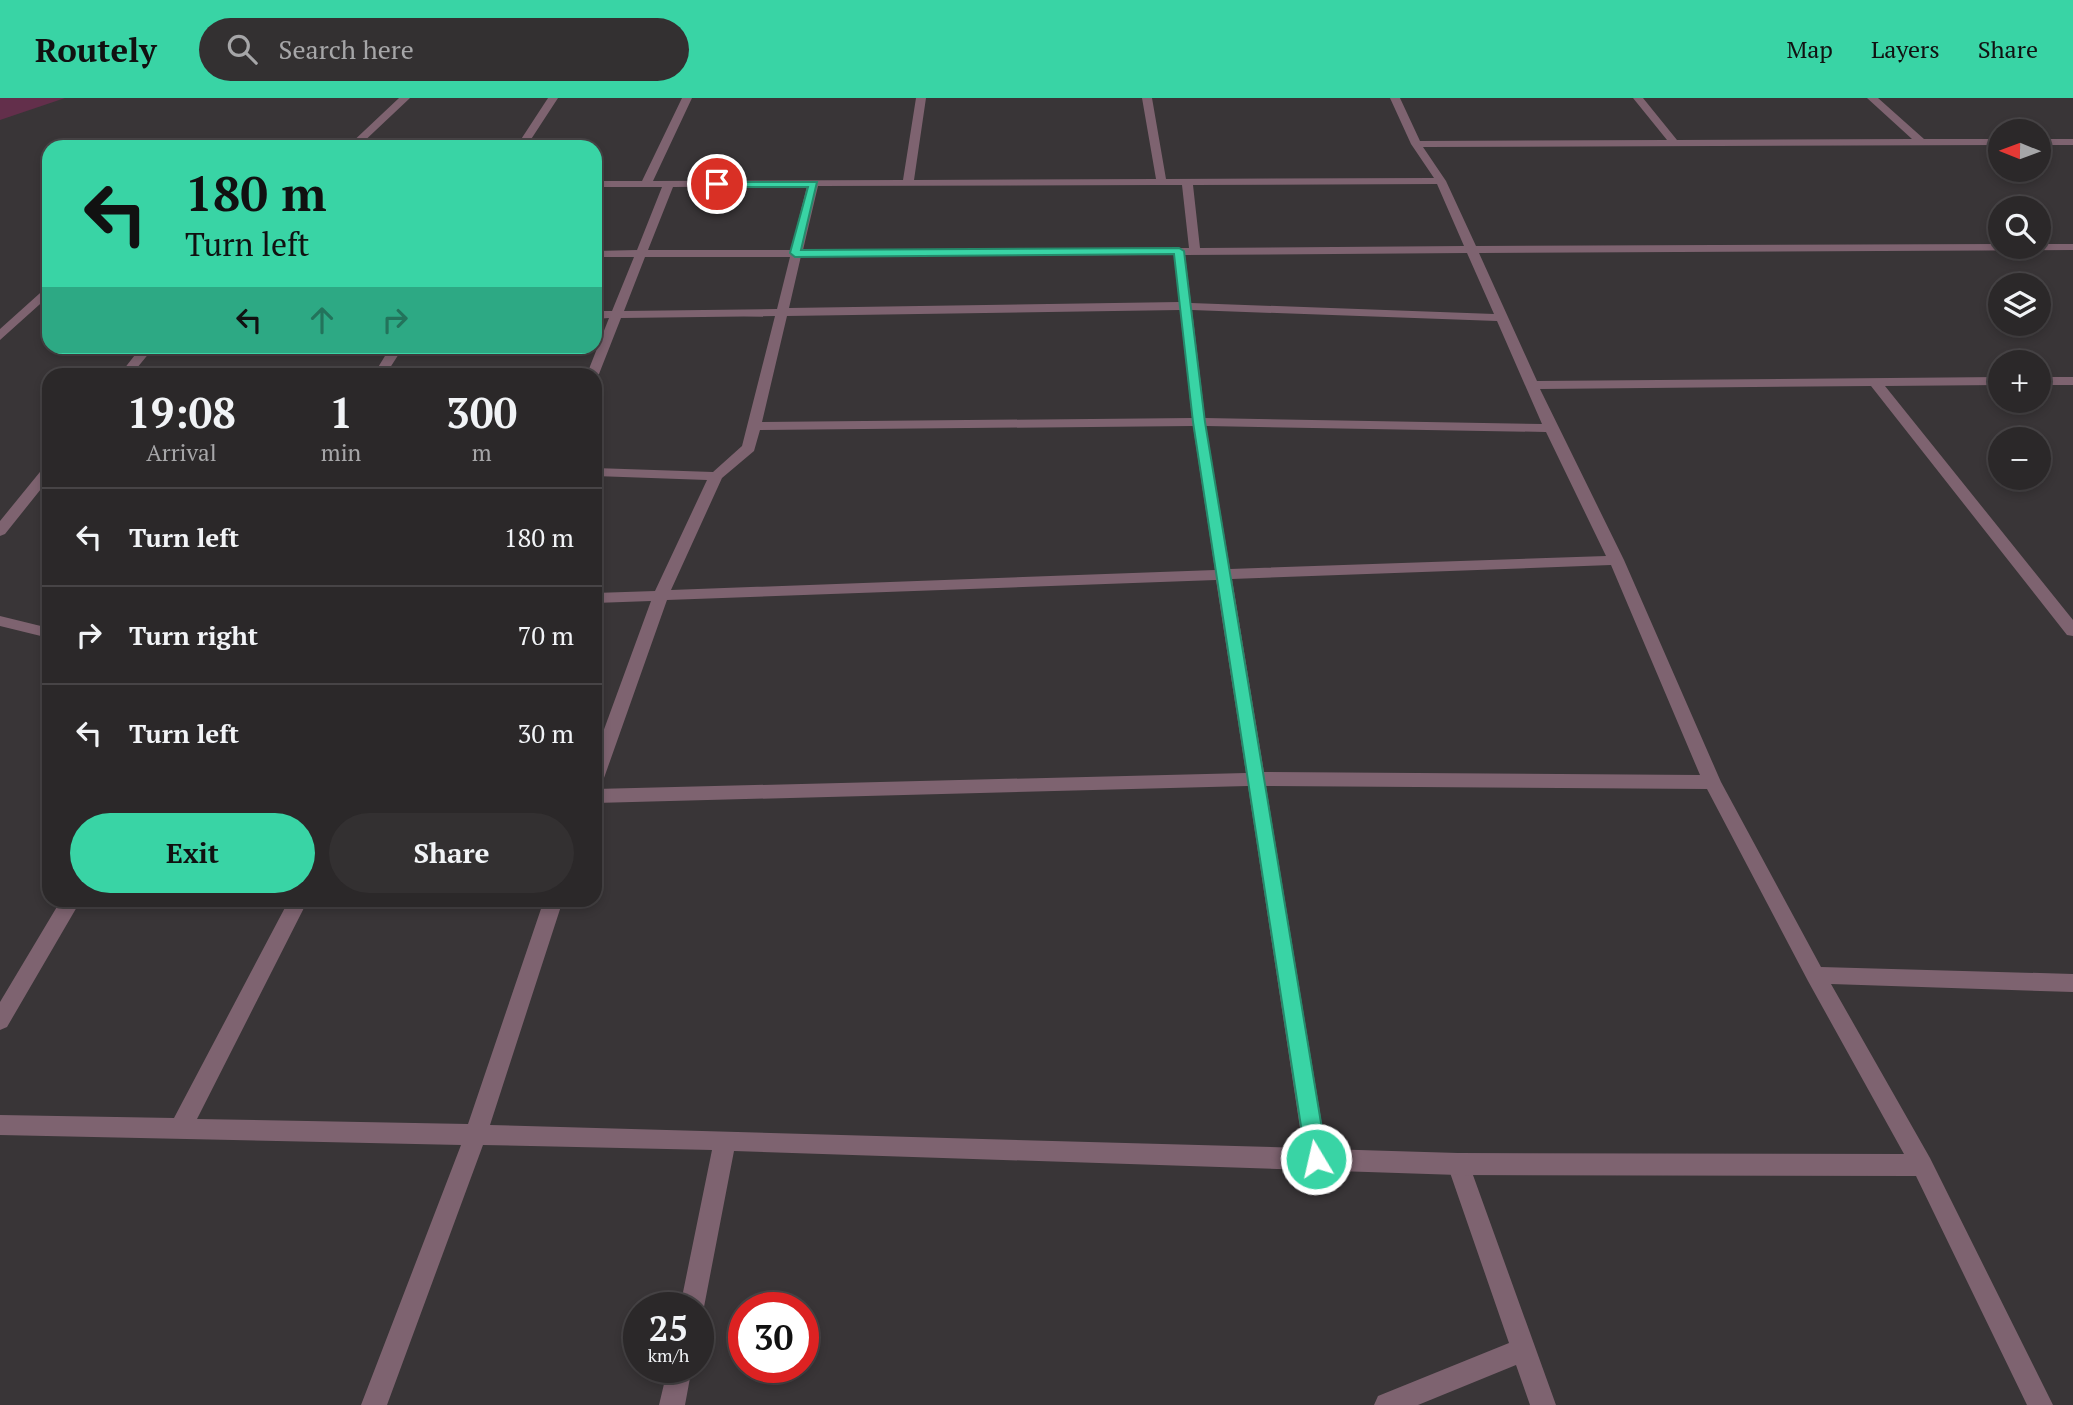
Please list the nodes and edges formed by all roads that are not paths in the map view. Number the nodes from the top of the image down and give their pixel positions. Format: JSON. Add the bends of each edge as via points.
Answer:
{"nodes":[{"id":1,"x":405,"y":98,"type":"edge"},
{"id":2,"x":553,"y":98,"type":"edge"},
{"id":3,"x":687,"y":98,"type":"edge"},
{"id":4,"x":920,"y":98,"type":"edge"},
{"id":5,"x":1147,"y":98,"type":"edge"},
{"id":6,"x":1395,"y":98,"type":"edge"},
{"id":7,"x":1638,"y":98,"type":"edge"},
{"id":8,"x":1872,"y":98,"type":"edge"},
{"id":9,"x":360,"y":140,"type":"edge"},
{"id":10,"x":526,"y":140,"type":"edge"},
{"id":11,"x":1921,"y":142,"type":"junction"},
{"id":12,"x":1988,"y":142,"type":"edge"},
{"id":13,"x":2051,"y":142,"type":"edge"},
{"id":14,"x":2073,"y":142,"type":"edge"},
{"id":15,"x":1416,"y":144,"type":"junction"},
{"id":16,"x":1675,"y":144,"type":"junction"},
{"id":17,"x":1441,"y":181,"type":"junction"},
{"id":18,"x":908,"y":182,"type":"junction"},
{"id":19,"x":1187,"y":183,"type":"junction"},
{"id":20,"x":602,"y":184,"type":"edge"},
{"id":21,"x":646,"y":184,"type":"junction"},
{"id":22,"x":669,"y":184,"type":"junction"},
{"id":23,"x":813,"y":184,"type":"junction"},
{"id":24,"x":1162,"y":184,"type":"junction"},
{"id":25,"x":2073,"y":247,"type":"edge"},
{"id":26,"x":1472,"y":250,"type":"junction"},
{"id":27,"x":1187,"y":251,"type":"junction"},
{"id":28,"x":795,"y":253,"type":"junction"},
{"id":29,"x":602,"y":254,"type":"edge"},
{"id":30,"x":642,"y":254,"type":"junction"},
{"id":31,"x":42,"y":296,"type":"edge"},
{"id":32,"x":1184,"y":306,"type":"junction"},
{"id":33,"x":781,"y":311,"type":"junction"},
{"id":34,"x":602,"y":315,"type":"edge"},
{"id":35,"x":615,"y":315,"type":"junction"},
{"id":36,"x":1502,"y":318,"type":"junction"},
{"id":37,"x":0,"y":336,"type":"edge"},
{"id":38,"x":602,"y":350,"type":"edge"},
{"id":39,"x":142,"y":354,"type":"edge"},
{"id":40,"x":131,"y":368,"type":"edge"},
{"id":41,"x":1988,"y":381,"type":"edge"},
{"id":42,"x":2051,"y":381,"type":"edge"},
{"id":43,"x":2073,"y":381,"type":"edge"},
{"id":44,"x":1875,"y":382,"type":"junction"},
{"id":45,"x":1532,"y":385,"type":"junction"},
{"id":46,"x":1199,"y":422,"type":"junction"},
{"id":47,"x":757,"y":426,"type":"junction"},
{"id":48,"x":1551,"y":428,"type":"junction"},
{"id":49,"x":602,"y":472,"type":"edge"},
{"id":50,"x":716,"y":476,"type":"junction"},
{"id":51,"x":42,"y":479,"type":"edge"},
{"id":52,"x":0,"y":531,"type":"edge"},
{"id":53,"x":1616,"y":560,"type":"junction"},
{"id":54,"x":1224,"y":574,"type":"junction"},
{"id":55,"x":661,"y":595,"type":"junction"},
{"id":56,"x":602,"y":598,"type":"edge"},
{"id":57,"x":0,"y":621,"type":"edge"},
{"id":58,"x":42,"y":631,"type":"edge"},
{"id":59,"x":2073,"y":631,"type":"edge"},
{"id":60,"x":602,"y":759,"type":"edge"},
{"id":61,"x":1256,"y":779,"type":"junction"},
{"id":62,"x":1713,"y":782,"type":"junction"},
{"id":63,"x":602,"y":796,"type":"edge"},
{"id":64,"x":67,"y":907,"type":"edge"},
{"id":65,"x":294,"y":907,"type":"edge"},
{"id":66,"x":552,"y":907,"type":"edge"},
{"id":67,"x":1815,"y":975,"type":"junction"},
{"id":68,"x":2073,"y":983,"type":"edge"},
{"id":69,"x":0,"y":1021,"type":"edge"},
{"id":70,"x":0,"y":1125,"type":"edge"},
{"id":71,"x":180,"y":1130,"type":"junction"},
{"id":72,"x":475,"y":1137,"type":"junction"},
{"id":73,"x":725,"y":1140,"type":"junction"},
{"id":74,"x":1316,"y":1159,"type":"junction"},
{"id":75,"x":1458,"y":1164,"type":"junction"},
{"id":76,"x":1922,"y":1166,"type":"junction"},
{"id":77,"x":695,"y":1292,"type":"edge"},
{"id":78,"x":1523,"y":1350,"type":"junction"},
{"id":79,"x":677,"y":1383,"type":"edge"},
{"id":80,"x":374,"y":1405,"type":"edge"},
{"id":81,"x":672,"y":1405,"type":"edge"},
{"id":82,"x":1387,"y":1405,"type":"edge"},
{"id":83,"x":1543,"y":1405,"type":"edge"},
{"id":84,"x":2040,"y":1405,"type":"edge"}],
"edges":[{"from":1,"to":9,"type":"street"},
{"from":2,"to":10,"type":"street"},
{"from":3,"to":21,"type":"street"},
{"from":4,"to":18,"type":"street"},
{"from":5,"to":24,"type":"street"},
{"from":6,"to":15,"type":"street"},
{"from":7,"to":16,"type":"street"},
{"from":8,"to":11,"type":"street"},
{"from":11,"to":12,"type":"street"},
{"from":11,"to":16,"type":"street"},
{"from":13,"to":14,"type":"street"},
{"from":15,"to":16,"type":"street"},
{"from":15,"to":17,"type":"street"},
{"from":17,"to":19,"type":"street"},
{"from":17,"to":26,"type":"street"},
{"from":18,"to":23,"type":"street"},
{"from":18,"to":24,"type":"street"},
{"from":19,"to":24,"type":"street"},
{"from":19,"to":27,"type":"street"},
{"from":20,"to":21,"type":"street"},
{"from":21,"to":22,"type":"street"},
{"from":22,"to":23,"type":"street"},
{"from":22,"to":30,"type":"street"},
{"from":23,"to":28,"type":"street"},
{"from":25,"to":26,"type":"street"},
{"from":26,"to":27,"type":"street"},
{"from":26,"to":36,"type":"street"},
{"from":27,"to":28,"type":"street"},
{"from":27,"to":32,"type":"street"},
{"from":28,"to":30,"type":"street"},
{"from":28,"to":33,"type":"street"},
{"from":29,"to":30,"type":"street"},
{"from":30,"to":35,"type":"street"},
{"from":31,"to":37,"type":"street"},
{"from":32,"to":33,"type":"street"},
{"from":32,"to":36,"type":"street"},
{"from":32,"to":46,"type":"street"},
{"from":33,"to":35,"type":"street"},
{"from":33,"to":47,"type":"street"},
{"from":34,"to":35,"type":"street"},
{"from":35,"to":38,"type":"street"},
{"from":36,"to":45,"type":"street"},
{"from":39,"to":40,"type":"street"},
{"from":41,"to":44,"type":"street"},
{"from":42,"to":43,"type":"street"},
{"from":44,"to":45,"type":"street"},
{"from":44,"to":59,"type":"street"},
{"from":45,"to":48,"type":"street"},
{"from":46,"to":47,"type":"street"},
{"from":46,"to":48,"type":"street"},
{"from":46,"to":54,"type":"street"},
{"from":47,"to":50,"type":"street","via":[[749,448]]},
{"from":48,"to":53,"type":"street"},
{"from":49,"to":50,"type":"street"},
{"from":50,"to":55,"type":"street"},
{"from":51,"to":52,"type":"street"},
{"from":53,"to":54,"type":"street"},
{"from":53,"to":62,"type":"street"},
{"from":54,"to":55,"type":"street"},
{"from":54,"to":61,"type":"street"},
{"from":55,"to":56,"type":"street"},
{"from":55,"to":60,"type":"street"},
{"from":57,"to":58,"type":"street"},
{"from":61,"to":62,"type":"street"},
{"from":61,"to":63,"type":"street"},
{"from":61,"to":74,"type":"street"},
{"from":62,"to":67,"type":"street"},
{"from":64,"to":69,"type":"street"},
{"from":65,"to":71,"type":"street"},
{"from":66,"to":72,"type":"street"},
{"from":67,"to":68,"type":"street"},
{"from":67,"to":76,"type":"street"},
{"from":70,"to":71,"type":"street"},
{"from":71,"to":72,"type":"street"},
{"from":72,"to":73,"type":"street"},
{"from":72,"to":80,"type":"street"},
{"from":73,"to":74,"type":"street"},
{"from":73,"to":77,"type":"street"},
{"from":74,"to":75,"type":"street"},
{"from":75,"to":76,"type":"street"},
{"from":75,"to":78,"type":"street"},
{"from":76,"to":84,"type":"street"},
{"from":78,"to":82,"type":"street"},
{"from":78,"to":83,"type":"street"},
{"from":79,"to":81,"type":"street"}]}
